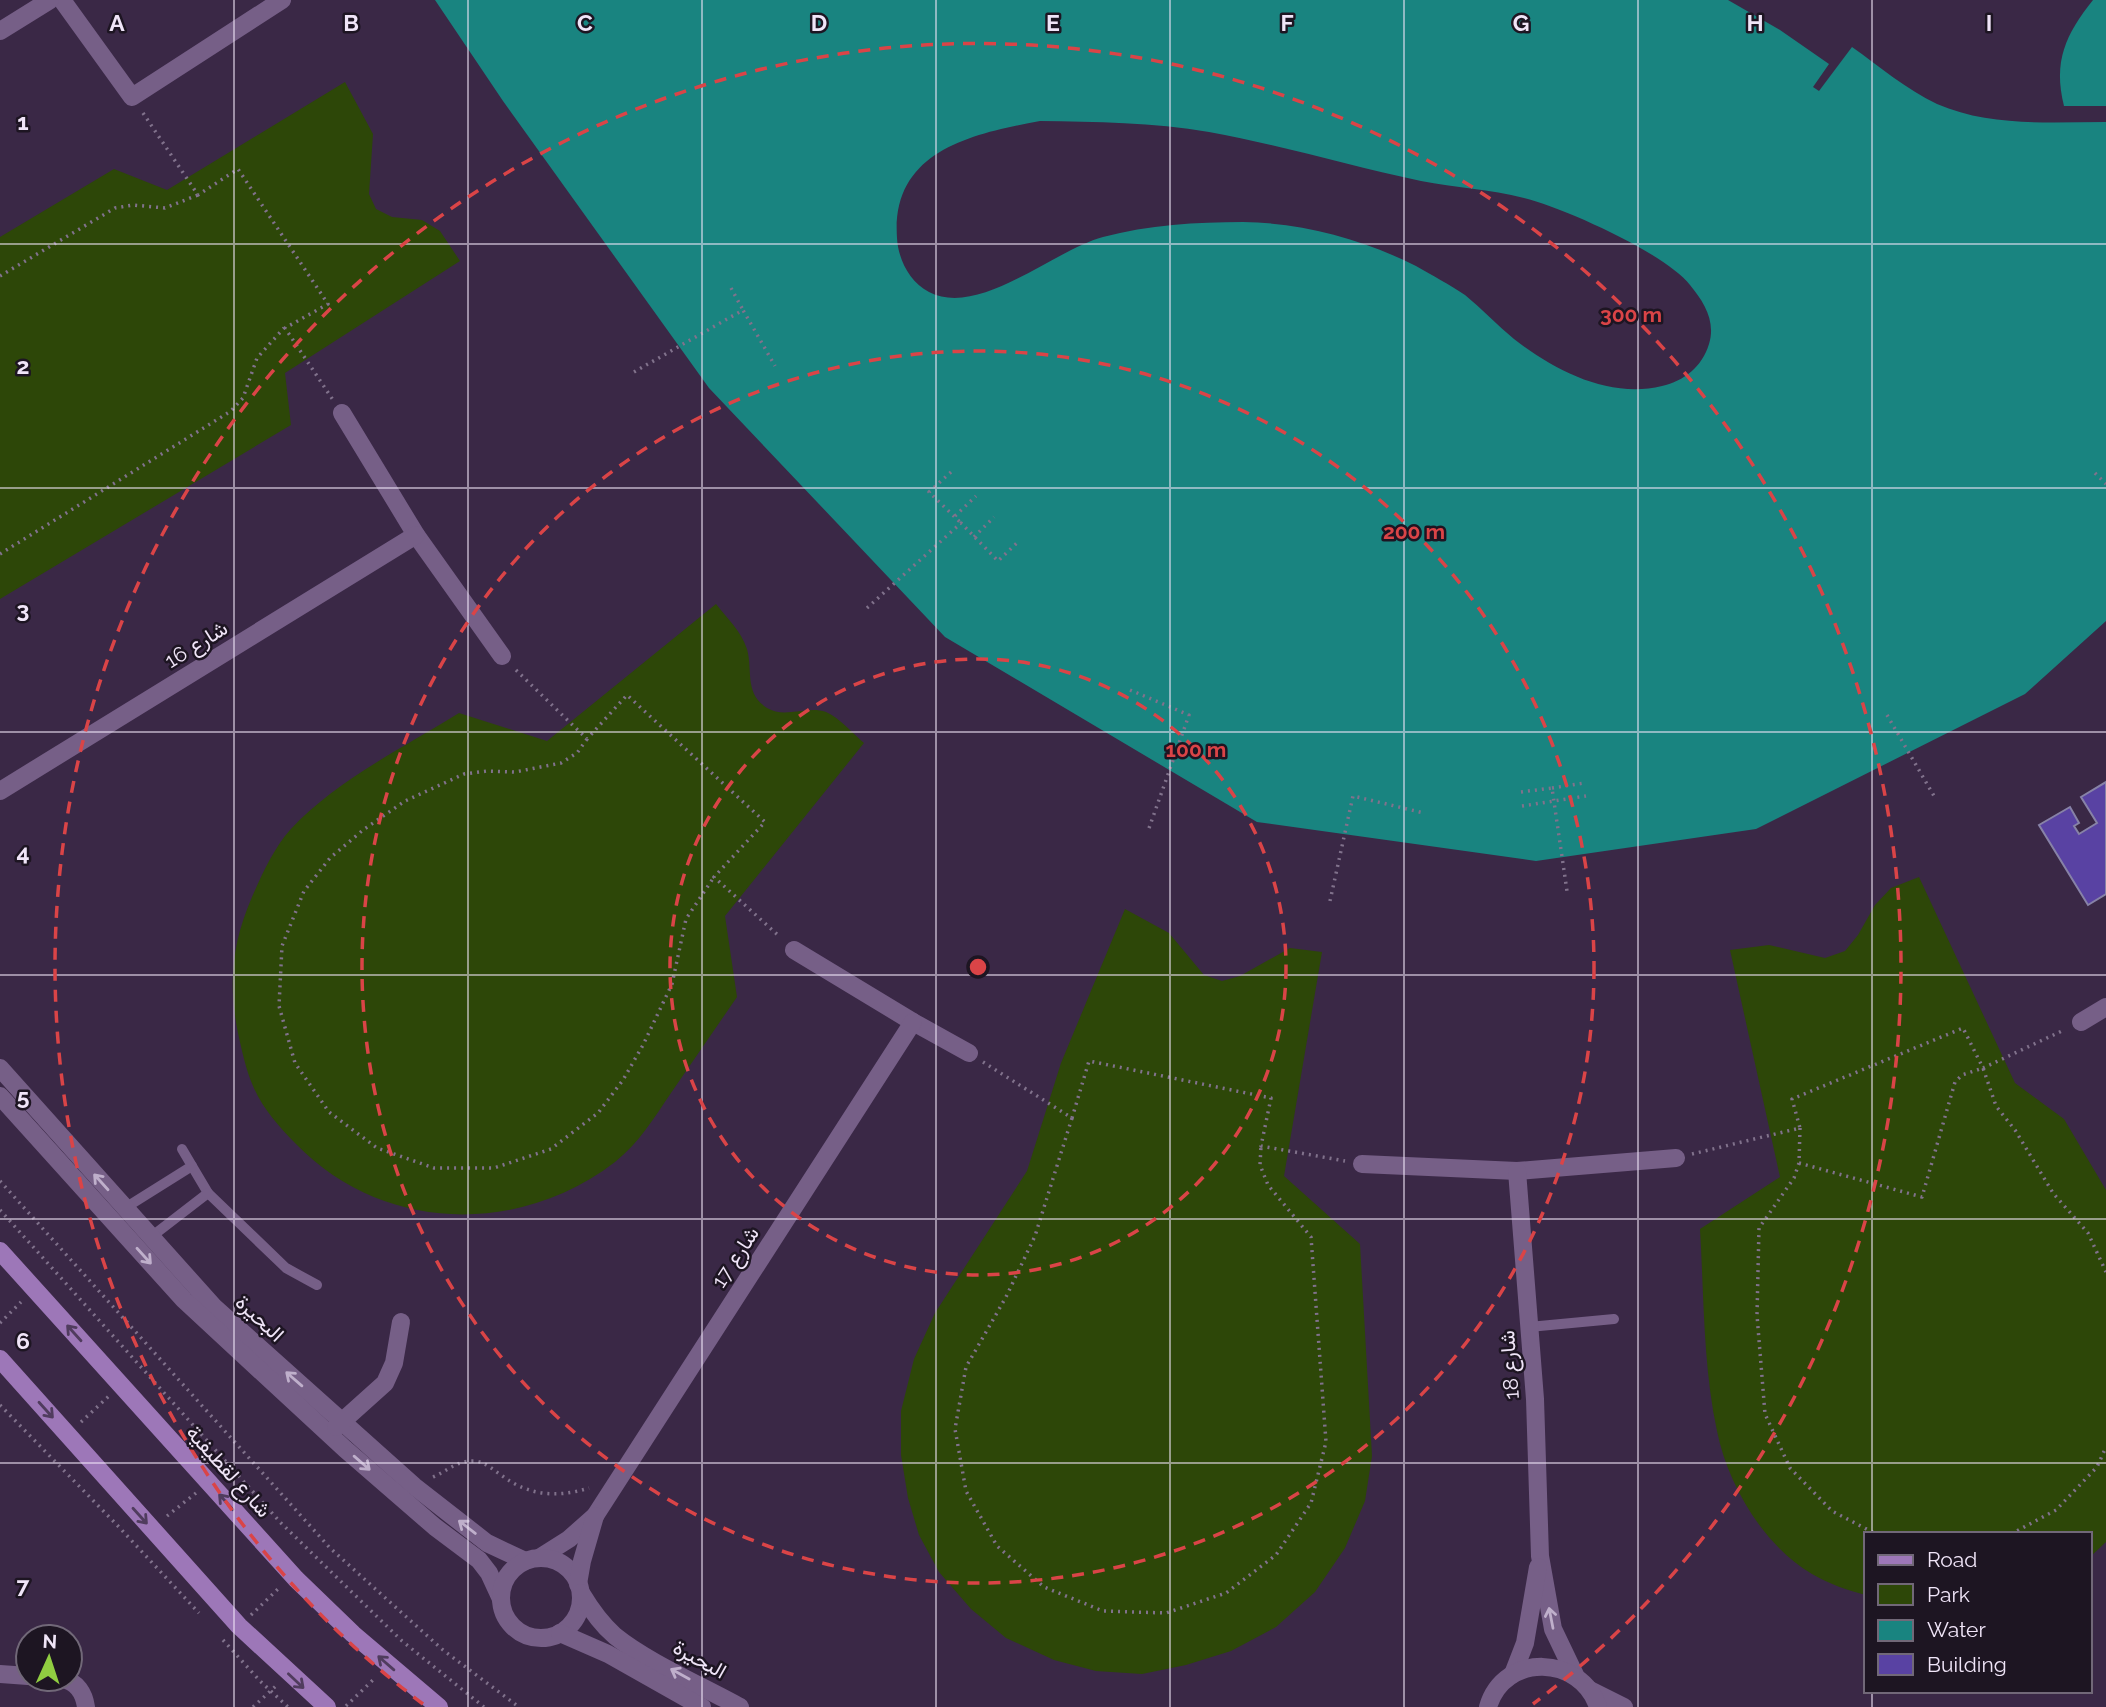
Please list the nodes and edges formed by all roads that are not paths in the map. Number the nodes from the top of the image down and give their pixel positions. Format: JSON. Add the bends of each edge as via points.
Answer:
{"nodes":[{"id":1,"x":50,"y":0,"type":"edge"},
{"id":2,"x":62,"y":0,"type":"edge"},
{"id":3,"x":282,"y":0,"type":"edge"},
{"id":4,"x":0,"y":31,"type":"edge"},
{"id":5,"x":341,"y":413,"type":"road end"},
{"id":6,"x":416,"y":535,"type":"junction"},
{"id":7,"x":502,"y":656,"type":"road end"},
{"id":8,"x":0,"y":791,"type":"edge"},
{"id":9,"x":794,"y":950,"type":"road end"},
{"id":10,"x":2106,"y":1007,"type":"edge"},
{"id":11,"x":913,"y":1022,"type":"junction"},
{"id":12,"x":2081,"y":1022,"type":"road end"},
{"id":13,"x":969,"y":1053,"type":"road end"},
{"id":14,"x":0,"y":1068,"type":"edge"},
{"id":15,"x":22,"y":1093,"type":"junction"},
{"id":16,"x":5,"y":1102,"type":"edge"},
{"id":17,"x":182,"y":1149,"type":"dead end"},
{"id":18,"x":1676,"y":1158,"type":"road end"},
{"id":19,"x":1362,"y":1164,"type":"road end"},
{"id":20,"x":192,"y":1166,"type":"junction"},
{"id":21,"x":1517,"y":1171,"type":"junction"},
{"id":22,"x":208,"y":1193,"type":"junction"},
{"id":23,"x":125,"y":1208,"type":"junction"},
{"id":24,"x":110,"y":1219,"type":"junction"},
{"id":25,"x":151,"y":1237,"type":"junction"},
{"id":26,"x":0,"y":1251,"type":"edge"},
{"id":27,"x":317,"y":1285,"type":"dead end"},
{"id":28,"x":1614,"y":1319,"type":"dead end"},
{"id":29,"x":401,"y":1322,"type":"dead end"},
{"id":30,"x":1529,"y":1327,"type":"junction"},
{"id":31,"x":0,"y":1359,"type":"edge"},
{"id":32,"x":344,"y":1422,"type":"junction"},
{"id":33,"x":328,"y":1433,"type":"junction"},
{"id":34,"x":594,"y":1516,"type":"junction"},
{"id":35,"x":1540,"y":1556,"type":"junction"},
{"id":36,"x":532,"y":1560,"type":"junction"},
{"id":37,"x":579,"y":1588,"type":"junction"},
{"id":38,"x":500,"y":1599,"type":"junction"},
{"id":39,"x":560,"y":1633,"type":"junction"},
{"id":40,"x":1513,"y":1674,"type":"junction"},
{"id":41,"x":1574,"y":1675,"type":"junction"},
{"id":42,"x":1594,"y":1699,"type":"edge"},
{"id":43,"x":1487,"y":1705,"type":"edge"},
{"id":44,"x":327,"y":1707,"type":"edge"},
{"id":45,"x":439,"y":1707,"type":"edge"},
{"id":46,"x":702,"y":1707,"type":"edge"},
{"id":47,"x":740,"y":1707,"type":"edge"},
{"id":48,"x":1624,"y":1707,"type":"edge"}],
"edges":[{"from":1,"to":4,"type":"street"},
{"from":2,"to":3,"type":"street","via":[[132,97]]},
{"from":5,"to":6,"type":"street"},
{"from":6,"to":7,"type":"street"},
{"from":6,"to":8,"type":"street","name":"شارع 16"},
{"from":9,"to":11,"type":"street"},
{"from":10,"to":12,"type":"street"},
{"from":11,"to":13,"type":"street"},
{"from":11,"to":34,"type":"street","name":"شارع 17"},
{"from":14,"to":15,"type":"street","name":"البحيرة"},
{"from":15,"to":16,"type":"street"},
{"from":23,"to":15,"type":"street","name":"البحيرة","one_way":true},
{"from":16,"to":24,"type":"street","name":"البحيرة"},
{"from":17,"to":20,"type":"lane"},
{"from":18,"to":21,"type":"street"},
{"from":19,"to":21,"type":"street"},
{"from":20,"to":22,"type":"lane"},
{"from":20,"to":23,"type":"lane"},
{"from":21,"to":30,"type":"street","name":"شارع 18"},
{"from":22,"to":25,"type":"lane"},
{"from":22,"to":27,"type":"lane","via":[[286,1268]]},
{"from":23,"to":24,"type":"street"},
{"from":23,"to":25,"type":"street","name":"البحيرة"},
{"from":24,"to":33,"type":"street","name":"البحيرة","one_way":true,"via":[[184,1300]]},
{"from":32,"to":25,"type":"street","name":"البحيرة","one_way":true,"via":[[214,1307]]},
{"from":45,"to":26,"type":"street","name":"شارع لقطيفية","one_way":true,"via":[[292,1576]]},
{"from":28,"to":30,"type":"lane"},
{"from":29,"to":32,"type":"street","via":[[394,1363],[385,1383]]},
{"from":30,"to":35,"type":"street","name":"شارع 18"},
{"from":31,"to":44,"type":"street","one_way":true,"via":[[239,1626]]},
{"from":32,"to":33,"type":"street"},
{"from":36,"to":32,"type":"street","name":"البحيرة","one_way":true,"via":[[480,1538]]},
{"from":33,"to":38,"type":"street","name":"البحيرة","one_way":true,"via":[[479,1560]]},
{"from":34,"to":36,"type":"street","name":"شارع 17","via":[[569,1539]]},
{"from":34,"to":37,"type":"street","name":"شارع 17"},
{"from":35,"to":40,"type":"street","name":"شارع 18","via":[[1525,1643]]},
{"from":41,"to":35,"type":"street","name":"شارع 18","one_way":true,"via":[[1553,1629]]},
{"from":36,"to":37,"type":"street","via":[[558,1562],[573,1575]]},
{"from":36,"to":38,"type":"street","via":[[517,1566],[505,1581]]},
{"from":37,"to":39,"type":"street","via":[[579,1612]]},
{"from":47,"to":37,"type":"street","name":"البحيرة","one_way":true,"via":[[615,1636],[590,1609]]},
{"from":38,"to":39,"type":"street","via":[[506,1619],[521,1633],[540,1638]]},
{"from":39,"to":46,"type":"street","name":"البحيرة","via":[[608,1654]]},
{"from":40,"to":41,"type":"street","via":[[1538,1666]]},
{"from":40,"to":43,"type":"street","name":"شارع 18"},
{"from":41,"to":42,"type":"street"},
{"from":42,"to":48,"type":"street"}]}
